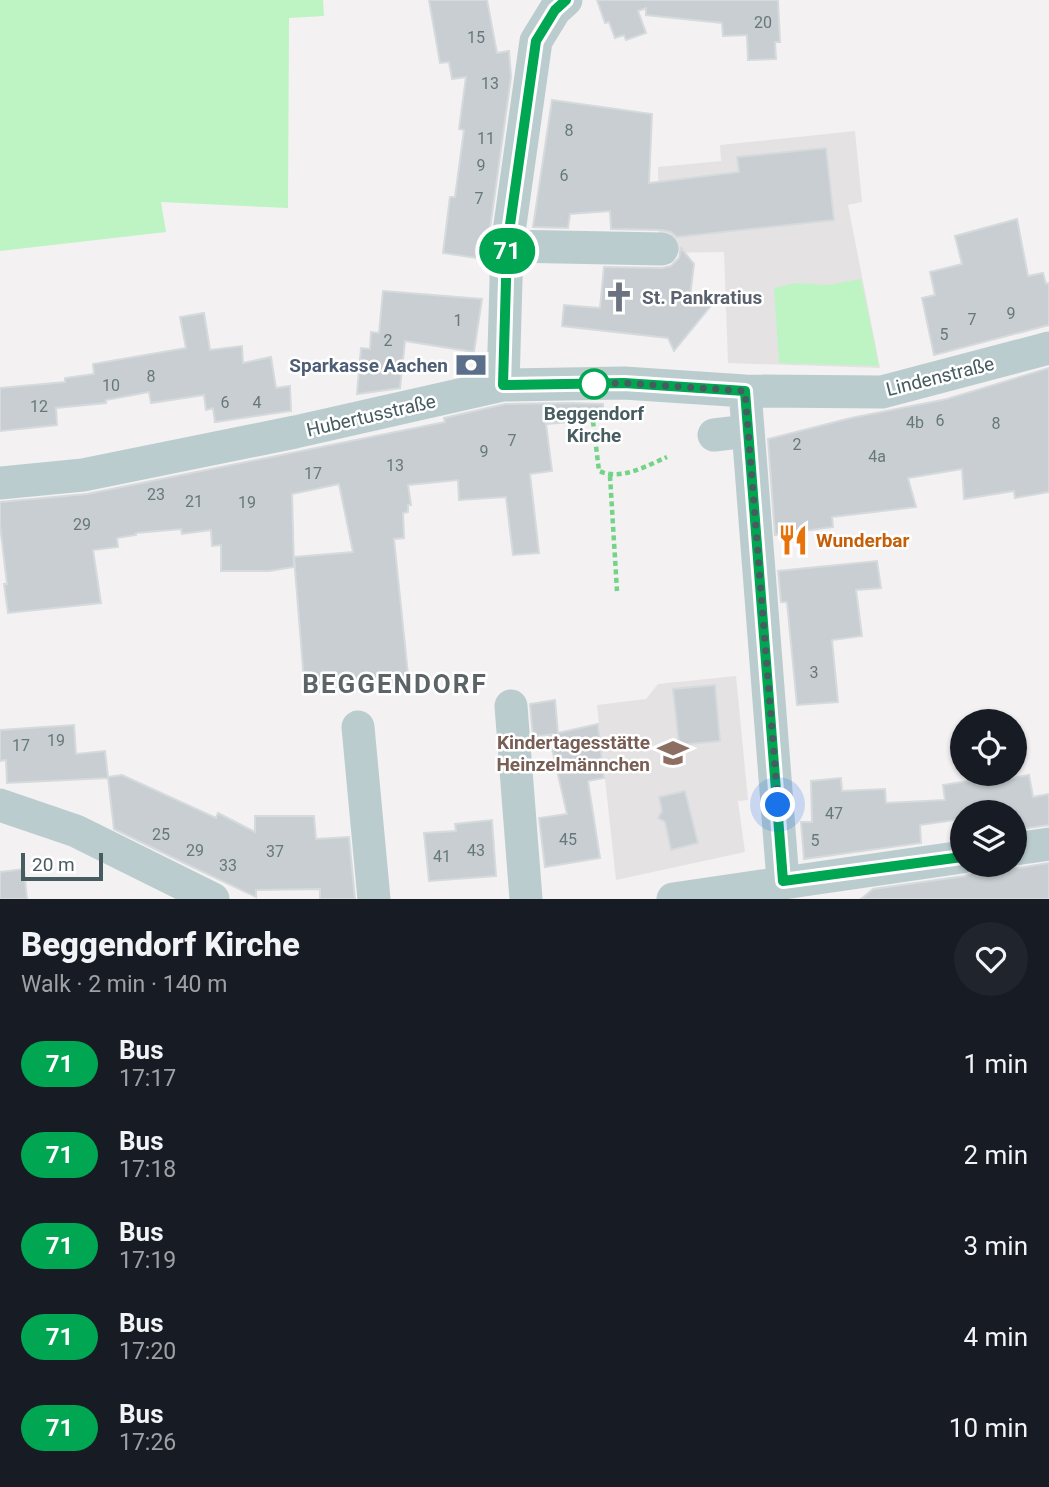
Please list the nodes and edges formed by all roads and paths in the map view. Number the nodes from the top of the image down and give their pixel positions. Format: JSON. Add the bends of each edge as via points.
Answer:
{"nodes":[{"id":1,"x":566,"y":0,"type":"edge"},
{"id":2,"x":507,"y":246,"type":"junction"},
{"id":3,"x":662,"y":249,"type":"dead end"},
{"id":4,"x":1049,"y":348,"type":"edge"},
{"id":5,"x":589,"y":384,"type":"junction"},
{"id":6,"x":503,"y":385,"type":"junction"},
{"id":7,"x":745,"y":391,"type":"junction"},
{"id":8,"x":748,"y":431,"type":"junction"},
{"id":9,"x":715,"y":435,"type":"dead end"},
{"id":10,"x":667,"y":457,"type":"dead end"},
{"id":11,"x":610,"y":476,"type":"junction"},
{"id":12,"x":0,"y":483,"type":"edge"},
{"id":13,"x":617,"y":591,"type":"dead end"},
{"id":14,"x":511,"y":706,"type":"dead end"},
{"id":15,"x":358,"y":727,"type":"dead end"},
{"id":16,"x":0,"y":805,"type":"edge"},
{"id":17,"x":1049,"y":845,"type":"edge"},
{"id":18,"x":1027,"y":848,"type":"edge"},
{"id":19,"x":950,"y":859,"type":"edge"},
{"id":20,"x":835,"y":874,"type":"junction"},
{"id":21,"x":783,"y":881,"type":"junction"},
{"id":22,"x":683,"y":898,"type":"edge"},
{"id":23,"x":213,"y":899,"type":"edge"},
{"id":24,"x":374,"y":899,"type":"edge"},
{"id":25,"x":526,"y":899,"type":"edge"},
{"id":26,"x":857,"y":899,"type":"edge"}],
"edges":[{"from":1,"to":2,"type":"street","via":[[536,41]]},
{"from":2,"to":3,"type":"street"},
{"from":2,"to":6,"type":"street"},
{"from":4,"to":7,"type":"street","name":"Lindenstraße","via":[[882,393]]},
{"from":5,"to":6,"type":"street","name":"Hubertusstraße"},
{"from":5,"to":7,"type":"street","name":"Hubertusstraße"},
{"from":5,"to":11,"type":"path","via":[[599,471]]},
{"from":6,"to":12,"type":"street","name":"Hubertusstraße","via":[[83,475]]},
{"from":7,"to":8,"type":"street"},
{"from":8,"to":9,"type":"street"},
{"from":8,"to":21,"type":"street"},
{"from":10,"to":11,"type":"path"},
{"from":11,"to":13,"type":"path"},
{"from":14,"to":25,"type":"street"},
{"from":15,"to":24,"type":"street"},
{"from":16,"to":23,"type":"street","via":[[76,831]]},
{"from":17,"to":18,"type":"street"},
{"from":19,"to":20,"type":"street"},
{"from":20,"to":21,"type":"street"},
{"from":20,"to":26,"type":"street"},
{"from":21,"to":22,"type":"street"}]}
